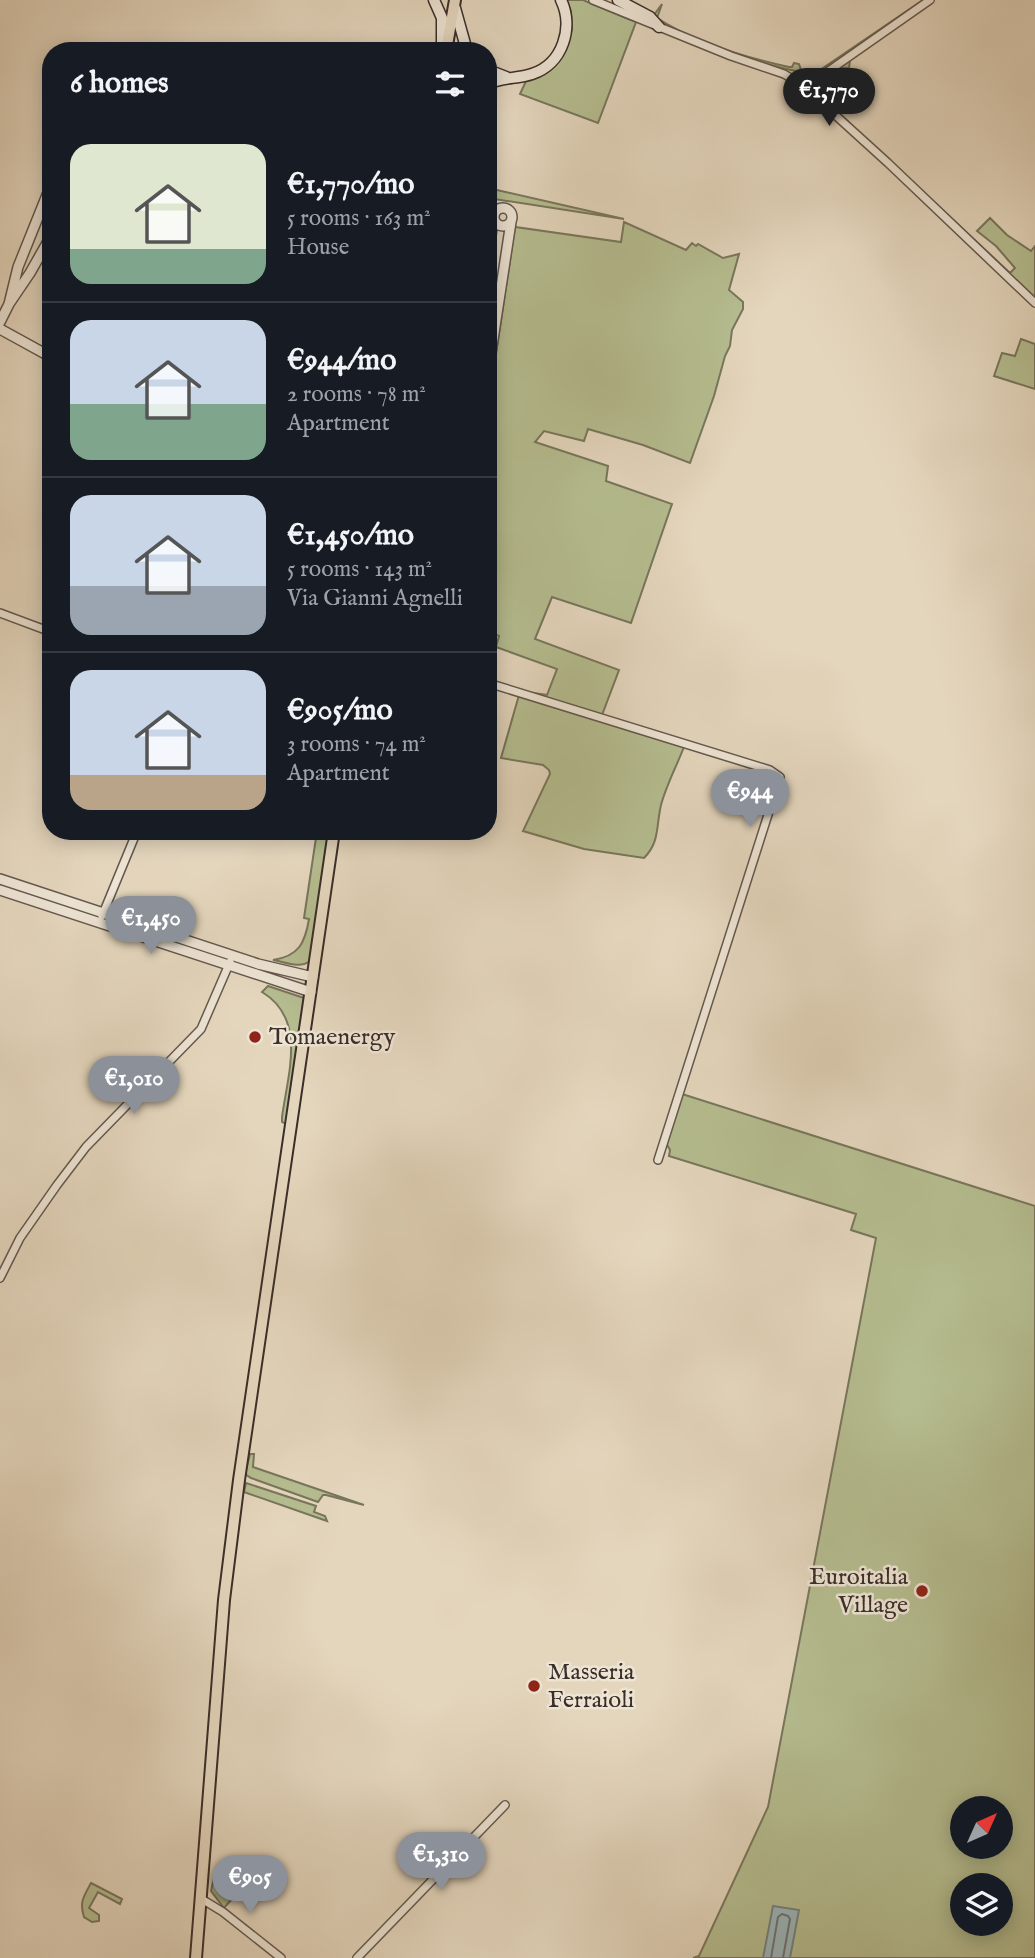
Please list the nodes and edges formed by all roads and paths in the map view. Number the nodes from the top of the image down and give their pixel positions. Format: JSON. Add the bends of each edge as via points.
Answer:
{"nodes":[{"id":1,"x":434,"y":0,"type":"edge"},
{"id":2,"x":561,"y":0,"type":"edge"},
{"id":3,"x":593,"y":0,"type":"edge"},
{"id":4,"x":618,"y":0,"type":"edge"},
{"id":5,"x":930,"y":0,"type":"edge"},
{"id":6,"x":455,"y":2,"type":"edge"},
{"id":7,"x":659,"y":27,"type":"junction"},
{"id":8,"x":444,"y":42,"type":"edge"},
{"id":9,"x":446,"y":42,"type":"edge"},
{"id":10,"x":464,"y":42,"type":"edge"},
{"id":11,"x":497,"y":74,"type":"edge"},
{"id":12,"x":507,"y":78,"type":"junction"},
{"id":13,"x":497,"y":81,"type":"edge"},
{"id":14,"x":801,"y":84,"type":"junction"},
{"id":15,"x":42,"y":207,"type":"edge"},
{"id":16,"x":497,"y":210,"type":"edge"},
{"id":17,"x":511,"y":222,"type":"junction"},
{"id":18,"x":497,"y":224,"type":"edge"},
{"id":19,"x":42,"y":252,"type":"edge"},
{"id":20,"x":497,"y":289,"type":"edge"},
{"id":21,"x":1035,"y":303,"type":"edge"},
{"id":22,"x":9,"y":304,"type":"junction"},
{"id":23,"x":0,"y":322,"type":"edge"},
{"id":24,"x":0,"y":329,"type":"edge"},
{"id":25,"x":42,"y":352,"type":"edge"},
{"id":26,"x":0,"y":613,"type":"edge"},
{"id":27,"x":42,"y":629,"type":"edge"},
{"id":28,"x":497,"y":685,"type":"edge"},
{"id":29,"x":133,"y":840,"type":"edge"},
{"id":30,"x":333,"y":840,"type":"edge"},
{"id":31,"x":0,"y":879,"type":"edge"},
{"id":32,"x":0,"y":890,"type":"edge"},
{"id":33,"x":103,"y":913,"type":"junction"},
{"id":34,"x":100,"y":923,"type":"junction"},
{"id":35,"x":185,"y":940,"type":"junction"},
{"id":36,"x":182,"y":950,"type":"junction"},
{"id":37,"x":232,"y":956,"type":"junction"},
{"id":38,"x":229,"y":966,"type":"junction"},
{"id":39,"x":313,"y":977,"type":"junction"},
{"id":40,"x":311,"y":992,"type":"junction"},
{"id":41,"x":659,"y":1160,"type":"dead end"},
{"id":42,"x":0,"y":1278,"type":"edge"},
{"id":43,"x":505,"y":1805,"type":"dead end"},
{"id":44,"x":200,"y":1898,"type":"junction"},
{"id":45,"x":196,"y":1958,"type":"edge"},
{"id":46,"x":281,"y":1958,"type":"edge"},
{"id":47,"x":357,"y":1958,"type":"edge"}],
"edges":[{"from":1,"to":8,"type":"main road","via":[[442,18]]},
{"from":2,"to":12,"type":"main road","via":[[567,19],[561,48],[533,74]]},
{"from":3,"to":7,"type":"street"},
{"from":4,"to":7,"type":"main road"},
{"from":5,"to":14,"type":"street","via":[[820,77]]},
{"from":6,"to":9,"type":"main road"},
{"from":6,"to":10,"type":"main road"},
{"from":7,"to":14,"type":"street"},
{"from":11,"to":12,"type":"main road"},
{"from":12,"to":13,"type":"main road"},
{"from":14,"to":21,"type":"street"},
{"from":15,"to":22,"type":"street"},
{"from":16,"to":17,"type":"street","via":[[511,213]]},
{"from":17,"to":18,"type":"street","via":[[504,227]]},
{"from":17,"to":20,"type":"street"},
{"from":19,"to":22,"type":"street"},
{"from":22,"to":23,"type":"street"},
{"from":24,"to":25,"type":"street"},
{"from":26,"to":27,"type":"street"},
{"from":28,"to":41,"type":"street","via":[[776,772],[780,777]]},
{"from":29,"to":33,"type":"street"},
{"from":30,"to":39,"type":"main road"},
{"from":31,"to":33,"type":"street"},
{"from":32,"to":34,"type":"street"},
{"from":33,"to":34,"type":"street"},
{"from":33,"to":35,"type":"street"},
{"from":34,"to":36,"type":"street"},
{"from":35,"to":36,"type":"street"},
{"from":35,"to":37,"type":"street"},
{"from":36,"to":38,"type":"street"},
{"from":37,"to":38,"type":"street"},
{"from":37,"to":39,"type":"street"},
{"from":38,"to":40,"type":"street"},
{"from":38,"to":42,"type":"street","via":[[201,1029],[86,1147],[5,1264]]},
{"from":39,"to":40,"type":"main road"},
{"from":40,"to":44,"type":"main road","via":[[225,1587]]},
{"from":43,"to":47,"type":"street"},
{"from":44,"to":45,"type":"main road"},
{"from":44,"to":46,"type":"street"}]}
